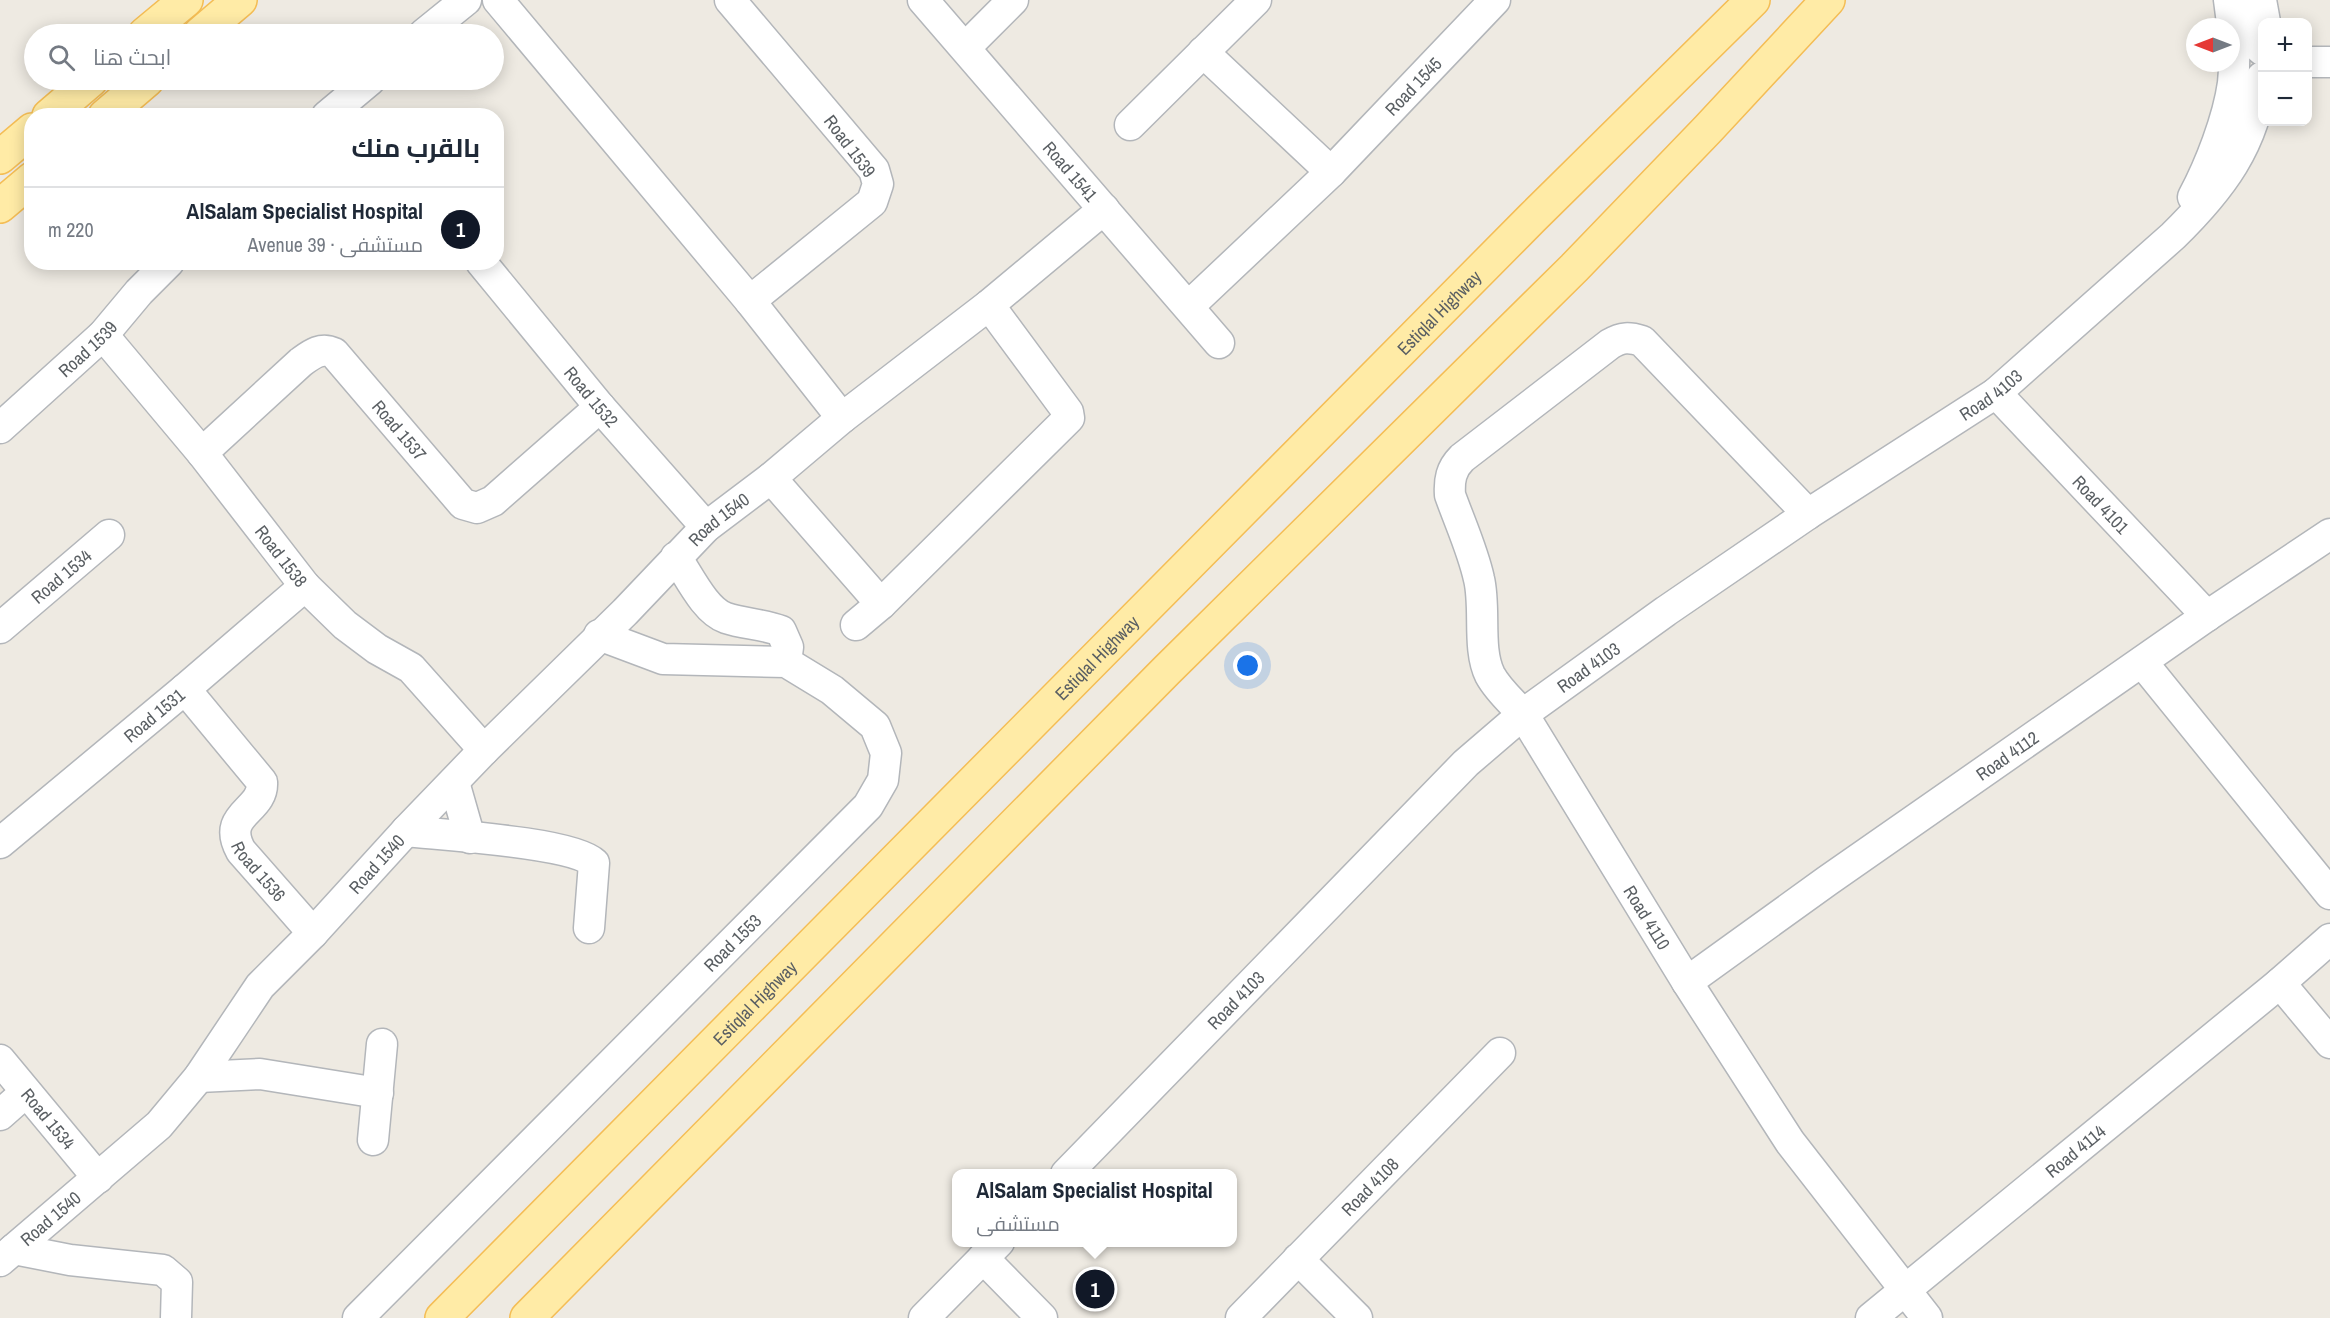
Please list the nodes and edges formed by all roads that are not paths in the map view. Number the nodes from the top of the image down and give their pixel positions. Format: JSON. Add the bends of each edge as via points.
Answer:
{"nodes":[{"id":1,"x":186,"y":0,"type":"edge"},
{"id":2,"x":240,"y":0,"type":"edge"},
{"id":3,"x":466,"y":0,"type":"edge"},
{"id":4,"x":498,"y":0,"type":"edge"},
{"id":5,"x":730,"y":0,"type":"edge"},
{"id":6,"x":923,"y":0,"type":"edge"},
{"id":7,"x":1013,"y":0,"type":"edge"},
{"id":8,"x":1256,"y":0,"type":"edge"},
{"id":9,"x":1496,"y":0,"type":"edge"},
{"id":10,"x":1754,"y":0,"type":"edge"},
{"id":11,"x":1828,"y":0,"type":"edge"},
{"id":12,"x":2229,"y":0,"type":"edge"},
{"id":13,"x":2235,"y":0,"type":"edge"},
{"id":14,"x":2261,"y":0,"type":"edge"},
{"id":15,"x":2264,"y":18,"type":"edge"},
{"id":16,"x":157,"y":24,"type":"edge"},
{"id":17,"x":212,"y":24,"type":"edge"},
{"id":18,"x":436,"y":24,"type":"edge"},
{"id":19,"x":2312,"y":42,"type":"edge"},
{"id":20,"x":2330,"y":42,"type":"edge"},
{"id":21,"x":2258,"y":46,"type":"edge"},
{"id":22,"x":966,"y":47,"type":"junction"},
{"id":23,"x":1203,"y":52,"type":"junction"},
{"id":24,"x":2258,"y":59,"type":"edge"},
{"id":25,"x":2312,"y":62,"type":"edge"},
{"id":26,"x":2330,"y":62,"type":"edge"},
{"id":27,"x":2233,"y":84,"type":"junction"},
{"id":28,"x":80,"y":90,"type":"edge"},
{"id":29,"x":135,"y":90,"type":"edge"},
{"id":30,"x":361,"y":90,"type":"edge"},
{"id":31,"x":2258,"y":107,"type":"edge"},
{"id":32,"x":59,"y":108,"type":"edge"},
{"id":33,"x":114,"y":108,"type":"edge"},
{"id":34,"x":346,"y":108,"type":"edge"},
{"id":35,"x":1130,"y":125,"type":"dead end"},
{"id":36,"x":24,"y":137,"type":"edge"},
{"id":37,"x":0,"y":157,"type":"edge"},
{"id":38,"x":1331,"y":172,"type":"junction"},
{"id":39,"x":24,"y":186,"type":"edge"},
{"id":40,"x":0,"y":206,"type":"edge"},
{"id":41,"x":1104,"y":209,"type":"junction"},
{"id":42,"x":2173,"y":236,"type":"junction"},
{"id":43,"x":161,"y":270,"type":"edge"},
{"id":44,"x":488,"y":270,"type":"edge"},
{"id":45,"x":750,"y":301,"type":"junction"},
{"id":46,"x":988,"y":305,"type":"junction"},
{"id":47,"x":1189,"y":306,"type":"junction"},
{"id":48,"x":103,"y":335,"type":"junction"},
{"id":49,"x":1219,"y":343,"type":"dead end"},
{"id":50,"x":1996,"y":393,"type":"junction"},
{"id":51,"x":600,"y":407,"type":"junction"},
{"id":52,"x":842,"y":418,"type":"junction"},
{"id":53,"x":0,"y":428,"type":"edge"},
{"id":54,"x":202,"y":453,"type":"junction"},
{"id":55,"x":771,"y":478,"type":"junction"},
{"id":56,"x":1808,"y":514,"type":"junction"},
{"id":57,"x":706,"y":527,"type":"junction"},
{"id":58,"x":2330,"y":534,"type":"edge"},
{"id":59,"x":109,"y":535,"type":"dead end"},
{"id":60,"x":676,"y":557,"type":"junction"},
{"id":61,"x":305,"y":586,"type":"junction"},
{"id":62,"x":881,"y":604,"type":"junction"},
{"id":63,"x":629,"y":606,"type":"junction"},
{"id":64,"x":2206,"y":616,"type":"junction"},
{"id":65,"x":4,"y":617,"type":"edge"},
{"id":66,"x":856,"y":625,"type":"dead end"},
{"id":67,"x":599,"y":635,"type":"junction"},
{"id":68,"x":648,"y":651,"type":"junction"},
{"id":69,"x":786,"y":662,"type":"junction"},
{"id":70,"x":2142,"y":662,"type":"junction"},
{"id":71,"x":185,"y":689,"type":"junction"},
{"id":72,"x":1523,"y":714,"type":"junction"},
{"id":73,"x":484,"y":750,"type":"junction"},
{"id":74,"x":454,"y":782,"type":"junction"},
{"id":75,"x":406,"y":831,"type":"junction"},
{"id":76,"x":470,"y":838,"type":"junction"},
{"id":77,"x":1,"y":841,"type":"edge"},
{"id":78,"x":2330,"y":894,"type":"edge"},
{"id":79,"x":589,"y":928,"type":"dead end"},
{"id":80,"x":314,"y":933,"type":"junction"},
{"id":81,"x":2330,"y":939,"type":"edge"},
{"id":82,"x":1687,"y":982,"type":"junction"},
{"id":83,"x":2280,"y":983,"type":"junction"},
{"id":84,"x":2330,"y":1042,"type":"edge"},
{"id":85,"x":222,"y":1043,"type":"junction"},
{"id":86,"x":382,"y":1044,"type":"dead end"},
{"id":87,"x":1500,"y":1053,"type":"dead end"},
{"id":88,"x":0,"y":1060,"type":"edge"},
{"id":89,"x":260,"y":1074,"type":"junction"},
{"id":90,"x":199,"y":1077,"type":"junction"},
{"id":91,"x":26,"y":1092,"type":"junction"},
{"id":92,"x":378,"y":1093,"type":"junction"},
{"id":93,"x":0,"y":1114,"type":"edge"},
{"id":94,"x":373,"y":1140,"type":"dead end"},
{"id":95,"x":1070,"y":1169,"type":"edge"},
{"id":96,"x":98,"y":1178,"type":"junction"},
{"id":97,"x":46,"y":1222,"type":"junction"},
{"id":98,"x":991,"y":1250,"type":"edge"},
{"id":99,"x":7,"y":1255,"type":"edge"},
{"id":100,"x":1298,"y":1259,"type":"junction"},
{"id":101,"x":69,"y":1260,"type":"junction"},
{"id":102,"x":1905,"y":1290,"type":"junction"},
{"id":103,"x":176,"y":1318,"type":"edge"},
{"id":104,"x":358,"y":1318,"type":"edge"},
{"id":105,"x":442,"y":1318,"type":"edge"},
{"id":106,"x":527,"y":1318,"type":"edge"},
{"id":107,"x":924,"y":1318,"type":"edge"},
{"id":108,"x":1042,"y":1318,"type":"edge"},
{"id":109,"x":1241,"y":1318,"type":"edge"},
{"id":110,"x":1357,"y":1318,"type":"edge"},
{"id":111,"x":1871,"y":1318,"type":"edge"},
{"id":112,"x":1927,"y":1318,"type":"edge"}],
"edges":[{"from":1,"to":16,"type":"main road"},
{"from":2,"to":17,"type":"main road"},
{"from":3,"to":18,"type":"street"},
{"from":4,"to":45,"type":"street"},
{"from":5,"to":45,"type":"street","name":"Road 1539","via":[[874,170],[878,184],[872,202]]},
{"from":6,"to":22,"type":"street","name":"Road 1541"},
{"from":7,"to":22,"type":"street"},
{"from":8,"to":23,"type":"street"},
{"from":9,"to":38,"type":"street","name":"Road 1545"},
{"from":10,"to":105,"type":"main road","name":"Estiqlal Highway","via":[[1523,226]]},
{"from":11,"to":106,"type":"main road","via":[[1574,268],[1182,655]]},
{"from":12,"to":27,"type":"street","name":"Road 4103","via":[[2234,36]]},
{"from":13,"to":21,"type":"street","via":[[2250,39]]},
{"from":14,"to":15,"type":"street"},
{"from":19,"to":20,"type":"street"},
{"from":22,"to":41,"type":"street","name":"Road 1541"},
{"from":23,"to":35,"type":"street"},
{"from":23,"to":38,"type":"street"},
{"from":24,"to":27,"type":"street","name":"Road 4103"},
{"from":25,"to":26,"type":"street"},
{"from":27,"to":42,"type":"street","name":"Road 4103","via":[[2210,162]]},
{"from":28,"to":32,"type":"main road"},
{"from":29,"to":33,"type":"main road"},
{"from":30,"to":34,"type":"street"},
{"from":31,"to":42,"type":"street","name":"Road 4103","via":[[2240,156],[2199,210]]},
{"from":36,"to":37,"type":"main road"},
{"from":38,"to":47,"type":"street","name":"Road 1545"},
{"from":39,"to":40,"type":"main road"},
{"from":41,"to":46,"type":"street","name":"Road 1540"},
{"from":41,"to":47,"type":"street","name":"Road 1541"},
{"from":42,"to":50,"type":"street","name":"Road 4103"},
{"from":43,"to":48,"type":"street","name":"Road 1539"},
{"from":44,"to":51,"type":"street","name":"Road 1532"},
{"from":45,"to":52,"type":"street"},
{"from":46,"to":52,"type":"street","name":"Road 1540"},
{"from":46,"to":62,"type":"street","via":[[1069,418]]},
{"from":47,"to":49,"type":"street","name":"Road 1541"},
{"from":48,"to":53,"type":"street","name":"Road 1539"},
{"from":48,"to":54,"type":"street","name":"Road 1538"},
{"from":50,"to":56,"type":"street","name":"Road 4103"},
{"from":50,"to":64,"type":"street","name":"Road 4101"},
{"from":51,"to":54,"type":"street","name":"Road 1537","via":[[493,501],[477,508],[463,504],[334,353],[326,349],[301,362]]},
{"from":51,"to":57,"type":"street","name":"Road 1532"},
{"from":52,"to":55,"type":"street","name":"Road 1540"},
{"from":54,"to":61,"type":"street","name":"Road 1538"},
{"from":55,"to":57,"type":"street","name":"Road 1540"},
{"from":55,"to":62,"type":"street"},
{"from":56,"to":72,"type":"street","name":"Road 4103"},
{"from":56,"to":72,"type":"street","name":"Road 4110","via":[[1642,341],[1620,338],[1610,344],[1462,458],[1453,467],[1449,482],[1479,576],[1489,673]]},
{"from":57,"to":60,"type":"street","name":"Road 1540"},
{"from":58,"to":64,"type":"street","name":"Road 4112"},
{"from":59,"to":65,"type":"street","name":"Road 1534"},
{"from":60,"to":63,"type":"street","name":"Road 1540"},
{"from":60,"to":69,"type":"street","via":[[712,610],[726,618],[781,631],[788,647]]},
{"from":61,"to":71,"type":"street","name":"Road 1531"},
{"from":61,"to":73,"type":"street","name":"Road 1538","via":[[345,625],[411,668]]},
{"from":62,"to":66,"type":"street"},
{"from":63,"to":67,"type":"street","name":"Road 1540"},
{"from":63,"to":68,"type":"street"},
{"from":64,"to":70,"type":"street","name":"Road 4112"},
{"from":67,"to":68,"type":"street","name":"Road 1553"},
{"from":67,"to":73,"type":"street","name":"Road 1540"},
{"from":68,"to":69,"type":"street","name":"Road 1553","via":[[663,659]]},
{"from":69,"to":104,"type":"street","name":"Road 1553","via":[[832,690],[875,726],[886,753],[882,780],[868,806]]},
{"from":70,"to":78,"type":"street"},
{"from":70,"to":82,"type":"street","name":"Road 4112"},
{"from":71,"to":77,"type":"street","name":"Road 1531"},
{"from":71,"to":80,"type":"street","name":"Road 1536","via":[[262,782],[261,792],[236,823],[236,843]]},
{"from":72,"to":82,"type":"street","name":"Road 4110"},
{"from":72,"to":95,"type":"street","name":"Road 4103","via":[[1466,763]]},
{"from":73,"to":74,"type":"street","name":"Road 1540"},
{"from":74,"to":75,"type":"street","name":"Road 1540"},
{"from":74,"to":76,"type":"street"},
{"from":75,"to":76,"type":"street"},
{"from":75,"to":80,"type":"street","name":"Road 1540"},
{"from":76,"to":79,"type":"street","via":[[520,842],[589,859],[594,863]]},
{"from":80,"to":85,"type":"street","name":"Road 1540","via":[[260,986]]},
{"from":81,"to":83,"type":"street","name":"Road 4114"},
{"from":82,"to":102,"type":"street","name":"Road 4110","via":[[1790,1143]]},
{"from":83,"to":84,"type":"street"},
{"from":83,"to":102,"type":"street","name":"Road 4114"},
{"from":85,"to":89,"type":"street"},
{"from":85,"to":90,"type":"street","name":"Road 1540"},
{"from":86,"to":92,"type":"street"},
{"from":87,"to":100,"type":"street","name":"Road 4108"},
{"from":88,"to":91,"type":"street","name":"Road 1534"},
{"from":89,"to":90,"type":"street"},
{"from":89,"to":92,"type":"street"},
{"from":90,"to":96,"type":"street","name":"Road 1540","via":[[159,1125]]},
{"from":91,"to":93,"type":"street"},
{"from":91,"to":96,"type":"street","name":"Road 1534"},
{"from":92,"to":94,"type":"street"},
{"from":96,"to":97,"type":"street","name":"Road 1540"},
{"from":97,"to":99,"type":"street","name":"Road 1540"},
{"from":97,"to":101,"type":"street"},
{"from":98,"to":107,"type":"street"},
{"from":98,"to":108,"type":"street"},
{"from":99,"to":101,"type":"street"},
{"from":100,"to":109,"type":"street","name":"Road 4108"},
{"from":100,"to":110,"type":"street"},
{"from":101,"to":103,"type":"street","via":[[164,1270],[177,1282]]},
{"from":102,"to":111,"type":"street","name":"Road 4114"},
{"from":102,"to":112,"type":"street","name":"Road 4110"}]}
